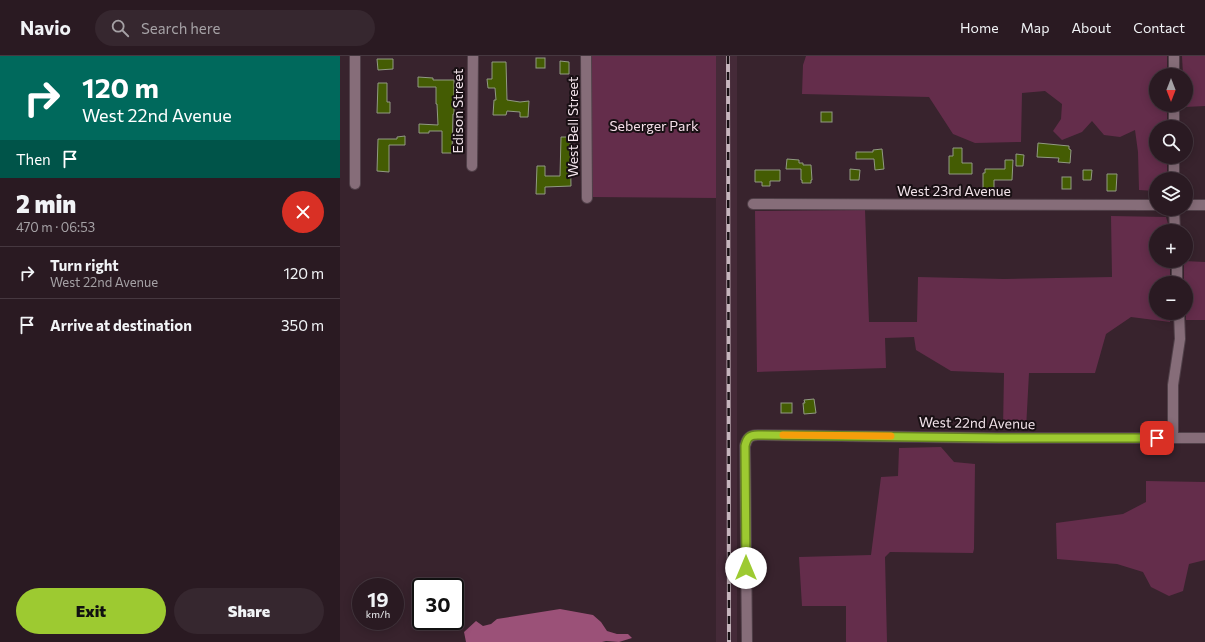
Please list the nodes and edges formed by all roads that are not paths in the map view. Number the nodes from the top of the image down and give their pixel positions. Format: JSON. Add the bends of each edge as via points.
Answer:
{"nodes":[{"id":1,"x":355,"y":56,"type":"edge"},
{"id":2,"x":473,"y":56,"type":"edge"},
{"id":3,"x":586,"y":56,"type":"edge"},
{"id":4,"x":1174,"y":56,"type":"edge"},
{"id":5,"x":1174,"y":68,"type":"edge"},
{"id":6,"x":472,"y":166,"type":"dead end"},
{"id":7,"x":355,"y":184,"type":"dead end"},
{"id":8,"x":587,"y":198,"type":"dead end"},
{"id":9,"x":753,"y":204,"type":"dead end"},
{"id":10,"x":1149,"y":205,"type":"edge"},
{"id":11,"x":1193,"y":205,"type":"edge"},
{"id":12,"x":1205,"y":205,"type":"edge"},
{"id":13,"x":1179,"y":320,"type":"edge"},
{"id":14,"x":1173,"y":438,"type":"junction"},
{"id":15,"x":1205,"y":438,"type":"edge"},
{"id":16,"x":747,"y":642,"type":"edge"}],
"edges":[{"from":1,"to":7,"type":"street"},
{"from":2,"to":6,"type":"street","name":"Edison Street"},
{"from":3,"to":8,"type":"street","name":"West Bell Street"},
{"from":4,"to":5,"type":"street"},
{"from":9,"to":10,"type":"street","name":"West 23rd Avenue"},
{"from":11,"to":12,"type":"street"},
{"from":13,"to":14,"type":"street","via":[[1180,339],[1173,385]]},
{"from":14,"to":15,"type":"street","name":"West 22nd Avenue"},
{"from":14,"to":16,"type":"street","name":"West 22nd Avenue","via":[[758,435],[749,437],[745,446]]}]}
